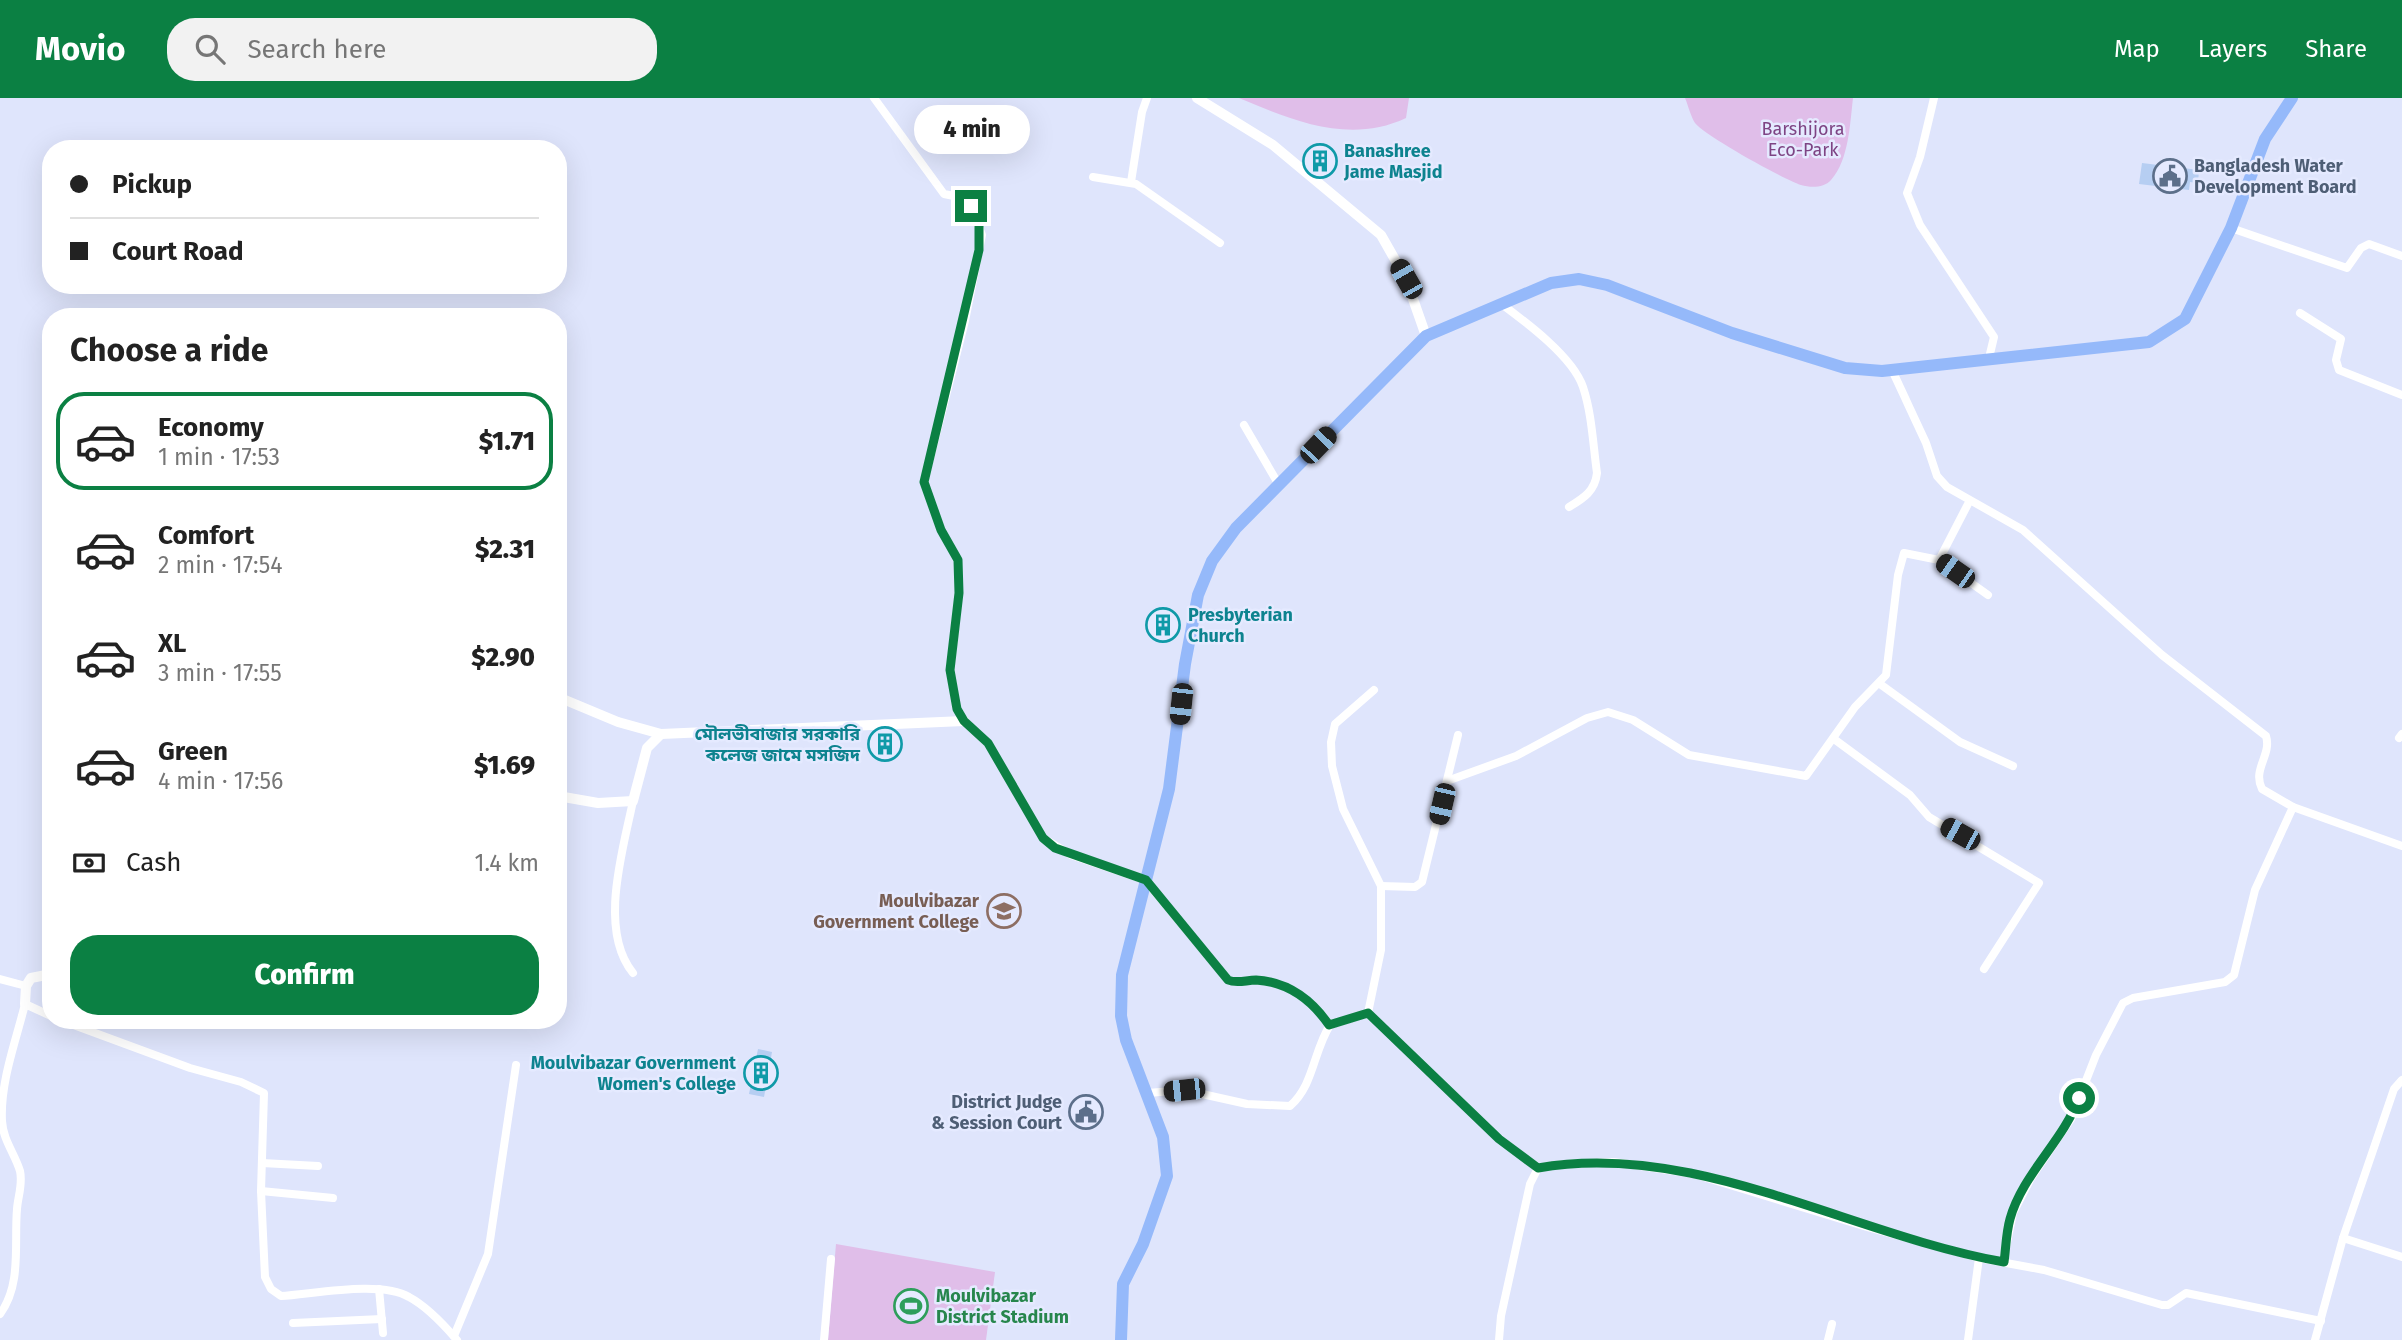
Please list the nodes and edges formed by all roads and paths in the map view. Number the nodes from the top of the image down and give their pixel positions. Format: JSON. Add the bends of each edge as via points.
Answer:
{"nodes":[{"id":1,"x":874,"y":98,"type":"edge"},
{"id":2,"x":1147,"y":98,"type":"edge"},
{"id":3,"x":1197,"y":98,"type":"edge"},
{"id":4,"x":1934,"y":98,"type":"edge"},
{"id":5,"x":2292,"y":98,"type":"edge"},
{"id":6,"x":1093,"y":177,"type":"dead end"},
{"id":7,"x":1131,"y":181,"type":"junction"},
{"id":8,"x":2231,"y":228,"type":"junction"},
{"id":9,"x":1220,"y":243,"type":"dead end"},
{"id":10,"x":2402,"y":256,"type":"edge"},
{"id":11,"x":1500,"y":303,"type":"junction"},
{"id":12,"x":2300,"y":313,"type":"dead end"},
{"id":13,"x":1426,"y":336,"type":"junction"},
{"id":14,"x":1989,"y":358,"type":"junction"},
{"id":15,"x":1892,"y":370,"type":"junction"},
{"id":16,"x":2402,"y":395,"type":"edge"},
{"id":17,"x":1244,"y":425,"type":"dead end"},
{"id":18,"x":1279,"y":485,"type":"junction"},
{"id":19,"x":1969,"y":502,"type":"junction"},
{"id":20,"x":1569,"y":507,"type":"dead end"},
{"id":21,"x":1939,"y":560,"type":"junction"},
{"id":22,"x":1987,"y":595,"type":"dead end"},
{"id":23,"x":1880,"y":684,"type":"junction"},
{"id":24,"x":1374,"y":690,"type":"dead end"},
{"id":25,"x":567,"y":701,"type":"edge"},
{"id":26,"x":964,"y":721,"type":"junction"},
{"id":27,"x":662,"y":734,"type":"junction"},
{"id":28,"x":1458,"y":735,"type":"dead end"},
{"id":29,"x":1834,"y":739,"type":"junction"},
{"id":30,"x":2013,"y":766,"type":"dead end"},
{"id":31,"x":1447,"y":781,"type":"junction"},
{"id":32,"x":567,"y":798,"type":"edge"},
{"id":33,"x":633,"y":802,"type":"junction"},
{"id":34,"x":2293,"y":807,"type":"junction"},
{"id":35,"x":2402,"y":846,"type":"edge"},
{"id":36,"x":1146,"y":880,"type":"junction"},
{"id":37,"x":1381,"y":886,"type":"junction"},
{"id":38,"x":1984,"y":970,"type":"dead end"},
{"id":39,"x":633,"y":972,"type":"dead end"},
{"id":40,"x":42,"y":976,"type":"edge"},
{"id":41,"x":0,"y":979,"type":"edge"},
{"id":42,"x":26,"y":986,"type":"junction"},
{"id":43,"x":25,"y":1004,"type":"junction"},
{"id":44,"x":42,"y":1012,"type":"edge"},
{"id":45,"x":1368,"y":1013,"type":"junction"},
{"id":46,"x":1329,"y":1025,"type":"junction"},
{"id":47,"x":84,"y":1029,"type":"edge"},
{"id":48,"x":516,"y":1065,"type":"dead end"},
{"id":49,"x":2402,"y":1080,"type":"edge"},
{"id":50,"x":1148,"y":1093,"type":"junction"},
{"id":51,"x":262,"y":1163,"type":"junction"},
{"id":52,"x":318,"y":1166,"type":"dead end"},
{"id":53,"x":1538,"y":1168,"type":"junction"},
{"id":54,"x":261,"y":1191,"type":"junction"},
{"id":55,"x":333,"y":1198,"type":"dead end"},
{"id":56,"x":2343,"y":1238,"type":"junction"},
{"id":57,"x":2402,"y":1257,"type":"edge"},
{"id":58,"x":1979,"y":1258,"type":"junction"},
{"id":59,"x":831,"y":1259,"type":"dead end"},
{"id":60,"x":2004,"y":1262,"type":"junction"},
{"id":61,"x":379,"y":1289,"type":"junction"},
{"id":62,"x":0,"y":1314,"type":"edge"},
{"id":63,"x":382,"y":1319,"type":"junction"},
{"id":64,"x":2321,"y":1321,"type":"junction"},
{"id":65,"x":293,"y":1323,"type":"dead end"},
{"id":66,"x":1832,"y":1324,"type":"dead end"},
{"id":67,"x":383,"y":1333,"type":"dead end"},
{"id":68,"x":456,"y":1338,"type":"edge"},
{"id":69,"x":824,"y":1340,"type":"edge"},
{"id":70,"x":1121,"y":1340,"type":"edge"},
{"id":71,"x":1499,"y":1340,"type":"edge"},
{"id":72,"x":1828,"y":1340,"type":"edge"},
{"id":73,"x":1968,"y":1340,"type":"edge"},
{"id":74,"x":2315,"y":1340,"type":"edge"}],
"edges":[{"from":1,"to":26,"type":"street","via":[[944,194],[971,206],[982,235],[924,482],[941,530],[958,560],[950,670],[957,709]]},
{"from":2,"to":7,"type":"street"},
{"from":3,"to":13,"type":"street","via":[[1273,145],[1381,235],[1406,279]]},
{"from":4,"to":14,"type":"street","via":[[1907,193],[1920,225],[1994,337]]},
{"from":5,"to":8,"type":"highway","via":[[2265,139]]},
{"from":6,"to":7,"type":"street"},
{"from":7,"to":9,"type":"street"},
{"from":8,"to":10,"type":"street","via":[[2347,268],[2369,244]]},
{"from":8,"to":14,"type":"highway","via":[[2185,319],[2149,342]]},
{"from":11,"to":13,"type":"highway"},
{"from":11,"to":15,"type":"highway","via":[[1551,283],[1579,279],[1845,369]]},
{"from":11,"to":20,"type":"street","via":[[1574,370],[1583,387],[1596,483],[1587,496]]},
{"from":12,"to":16,"type":"street","via":[[2341,339],[2336,360],[2339,370]]},
{"from":13,"to":18,"type":"highway"},
{"from":14,"to":15,"type":"highway"},
{"from":15,"to":19,"type":"street","via":[[1937,476]]},
{"from":17,"to":18,"type":"street"},
{"from":18,"to":36,"type":"highway","via":[[1236,528],[1212,561],[1198,595],[1169,789]]},
{"from":19,"to":21,"type":"street"},
{"from":19,"to":34,"type":"street","via":[[2023,530],[2162,655],[2254,724],[2268,743],[2258,774],[2262,789]]},
{"from":21,"to":22,"type":"street"},
{"from":21,"to":23,"type":"street","via":[[1904,553],[1886,675]]},
{"from":23,"to":29,"type":"street","via":[[1855,707]]},
{"from":23,"to":30,"type":"street","via":[[1960,742]]},
{"from":24,"to":37,"type":"street","via":[[1335,724],[1332,766],[1343,809]]},
{"from":25,"to":27,"type":"street"},
{"from":26,"to":27,"type":"street"},
{"from":26,"to":36,"type":"street","via":[[988,743],[1043,838],[1071,855]]},
{"from":27,"to":33,"type":"street","via":[[647,748]]},
{"from":28,"to":31,"type":"street"},
{"from":29,"to":31,"type":"street","via":[[1812,770],[1798,776],[1689,755],[1633,720],[1608,712],[1516,756]]},
{"from":29,"to":38,"type":"street","via":[[1910,795],[1929,817],[2039,883]]},
{"from":31,"to":37,"type":"street","via":[[1422,882],[1415,887]]},
{"from":32,"to":33,"type":"street"},
{"from":33,"to":39,"type":"street","via":[[618,878],[615,932],[624,962]]},
{"from":34,"to":35,"type":"street"},
{"from":34,"to":60,"type":"street","via":[[2255,890],[2234,975],[2225,982],[2123,1003],[2071,1119],[2010,1218]]},
{"from":36,"to":46,"type":"street","via":[[1228,980],[1261,981],[1294,991],[1317,1007]]},
{"from":36,"to":50,"type":"highway","via":[[1122,975],[1121,1016]]},
{"from":37,"to":45,"type":"street","via":[[1381,950]]},
{"from":40,"to":42,"type":"street","via":[[31,978]]},
{"from":41,"to":42,"type":"street"},
{"from":42,"to":43,"type":"street"},
{"from":43,"to":44,"type":"street"},
{"from":43,"to":62,"type":"street","via":[[2,1098],[5,1141],[22,1186],[12,1288]]},
{"from":45,"to":46,"type":"street"},
{"from":45,"to":53,"type":"street","via":[[1499,1139]]},
{"from":46,"to":50,"type":"street","via":[[1300,1097],[1290,1106],[1247,1104],[1184,1090]]},
{"from":47,"to":51,"type":"street","via":[[261,1089],[265,1098]]},
{"from":48,"to":68,"type":"street","via":[[488,1254]]},
{"from":49,"to":56,"type":"street","via":[[2394,1089]]},
{"from":50,"to":70,"type":"highway","via":[[1163,1137],[1167,1176],[1123,1284]]},
{"from":51,"to":52,"type":"street"},
{"from":51,"to":54,"type":"street"},
{"from":53,"to":58,"type":"street","via":[[1614,1162],[1694,1174]]},
{"from":53,"to":71,"type":"street","via":[[1530,1184]]},
{"from":54,"to":55,"type":"street"},
{"from":54,"to":61,"type":"street","via":[[265,1277],[271,1289],[281,1296]]},
{"from":56,"to":57,"type":"street"},
{"from":56,"to":64,"type":"street"},
{"from":58,"to":60,"type":"street"},
{"from":58,"to":73,"type":"street"},
{"from":59,"to":69,"type":"street"},
{"from":60,"to":64,"type":"street","via":[[2162,1305],[2186,1293]]},
{"from":61,"to":63,"type":"street"},
{"from":61,"to":68,"type":"street","via":[[410,1297]]},
{"from":63,"to":65,"type":"street"},
{"from":63,"to":67,"type":"street"},
{"from":64,"to":74,"type":"street"},
{"from":66,"to":72,"type":"street"}]}
